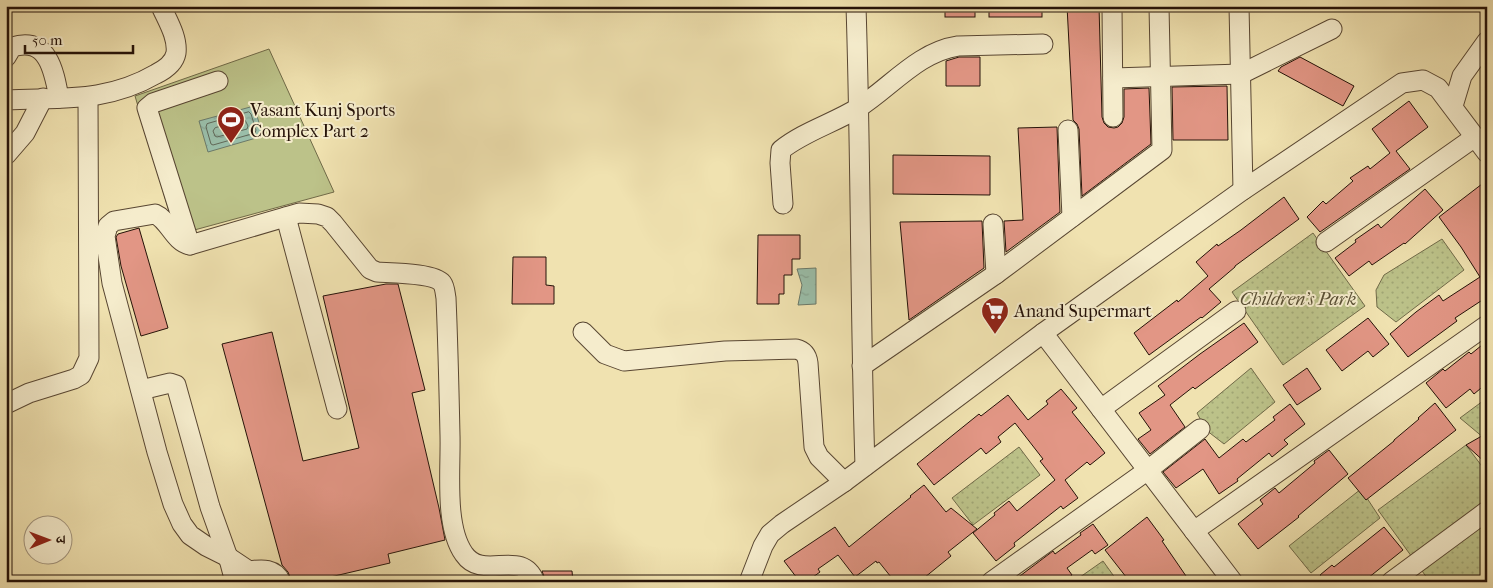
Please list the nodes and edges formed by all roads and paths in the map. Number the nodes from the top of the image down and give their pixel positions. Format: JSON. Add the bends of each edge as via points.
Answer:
{"nodes":[{"id":1,"x":160,"y":6,"type":"edge"},
{"id":2,"x":856,"y":6,"type":"edge"},
{"id":3,"x":1112,"y":6,"type":"edge"},
{"id":4,"x":1159,"y":6,"type":"edge"},
{"id":5,"x":1240,"y":6,"type":"edge"},
{"id":6,"x":1332,"y":29,"type":"dead end"},
{"id":7,"x":1487,"y":40,"type":"edge"},
{"id":8,"x":1043,"y":44,"type":"dead end"},
{"id":9,"x":6,"y":57,"type":"edge"},
{"id":10,"x":1241,"y":74,"type":"junction"},
{"id":11,"x":1161,"y":76,"type":"junction"},
{"id":12,"x":1112,"y":78,"type":"junction"},
{"id":13,"x":218,"y":81,"type":"dead end"},
{"id":14,"x":51,"y":98,"type":"junction"},
{"id":15,"x":88,"y":98,"type":"junction"},
{"id":16,"x":6,"y":100,"type":"edge"},
{"id":17,"x":1453,"y":106,"type":"junction"},
{"id":18,"x":859,"y":107,"type":"junction"},
{"id":19,"x":1113,"y":117,"type":"dead end"},
{"id":20,"x":1068,"y":130,"type":"dead end"},
{"id":21,"x":1475,"y":137,"type":"junction"},
{"id":22,"x":1487,"y":153,"type":"edge"},
{"id":23,"x":6,"y":155,"type":"edge"},
{"id":24,"x":1243,"y":190,"type":"junction"},
{"id":25,"x":783,"y":204,"type":"dead end"},
{"id":26,"x":286,"y":217,"type":"junction"},
{"id":27,"x":1072,"y":217,"type":"junction"},
{"id":28,"x":994,"y":224,"type":"dead end"},
{"id":29,"x":1326,"y":242,"type":"dead end"},
{"id":30,"x":190,"y":245,"type":"junction"},
{"id":31,"x":996,"y":274,"type":"junction"},
{"id":32,"x":1236,"y":311,"type":"dead end"},
{"id":33,"x":1487,"y":325,"type":"edge"},
{"id":34,"x":583,"y":332,"type":"dead end"},
{"id":35,"x":1043,"y":333,"type":"junction"},
{"id":36,"x":862,"y":366,"type":"junction"},
{"id":37,"x":141,"y":390,"type":"junction"},
{"id":38,"x":6,"y":404,"type":"edge"},
{"id":39,"x":337,"y":409,"type":"dead end"},
{"id":40,"x":1101,"y":409,"type":"junction"},
{"id":41,"x":1200,"y":429,"type":"dead end"},
{"id":42,"x":866,"y":466,"type":"junction"},
{"id":43,"x":1148,"y":470,"type":"junction"},
{"id":44,"x":844,"y":482,"type":"junction"},
{"id":45,"x":1487,"y":511,"type":"edge"},
{"id":46,"x":1194,"y":531,"type":"junction"},
{"id":47,"x":228,"y":556,"type":"junction"},
{"id":48,"x":248,"y":578,"type":"edge"},
{"id":49,"x":281,"y":582,"type":"edge"},
{"id":50,"x":535,"y":582,"type":"edge"},
{"id":51,"x":749,"y":582,"type":"edge"},
{"id":52,"x":991,"y":582,"type":"edge"},
{"id":53,"x":1233,"y":582,"type":"edge"},
{"id":54,"x":1391,"y":582,"type":"edge"}],
"edges":[{"from":1,"to":15,"type":"street","via":[[176,45],[172,62],[140,84]]},
{"from":2,"to":18,"type":"street"},
{"from":3,"to":12,"type":"street"},
{"from":4,"to":11,"type":"street"},
{"from":5,"to":10,"type":"street"},
{"from":6,"to":10,"type":"street"},
{"from":7,"to":17,"type":"street","via":[[1462,76]]},
{"from":8,"to":18,"type":"street","via":[[946,48],[892,81]]},
{"from":9,"to":14,"type":"street","via":[[12,47],[19,45],[32,45],[41,50],[55,76]]},
{"from":10,"to":11,"type":"street"},
{"from":10,"to":24,"type":"street"},
{"from":11,"to":12,"type":"street"},
{"from":11,"to":27,"type":"street","via":[[1162,150]]},
{"from":12,"to":19,"type":"street"},
{"from":13,"to":30,"type":"street","via":[[152,102],[147,108]]},
{"from":14,"to":15,"type":"street"},
{"from":14,"to":16,"type":"street"},
{"from":14,"to":23,"type":"street"},
{"from":15,"to":38,"type":"street","via":[[89,358],[81,374],[74,379]]},
{"from":17,"to":21,"type":"street"},
{"from":17,"to":24,"type":"street","via":[[1430,82],[1402,83]]},
{"from":18,"to":25,"type":"street","via":[[781,150]]},
{"from":18,"to":36,"type":"street"},
{"from":20,"to":27,"type":"street"},
{"from":21,"to":22,"type":"street"},
{"from":21,"to":29,"type":"street"},
{"from":24,"to":35,"type":"street"},
{"from":26,"to":30,"type":"street"},
{"from":26,"to":39,"type":"street"},
{"from":26,"to":50,"type":"street","via":[[308,213],[327,216],[370,269],[429,277],[441,282],[446,298],[450,501],[458,542],[464,555],[473,563],[482,567],[524,567],[532,573]]},
{"from":27,"to":31,"type":"street"},
{"from":28,"to":31,"type":"street"},
{"from":30,"to":37,"type":"street","via":[[182,242],[155,214],[117,220],[108,226],[106,236],[112,283]]},
{"from":31,"to":36,"type":"street"},
{"from":32,"to":40,"type":"street"},
{"from":33,"to":46,"type":"street"},
{"from":34,"to":44,"type":"street","via":[[605,354],[624,361],[725,350],[802,351],[808,363],[814,447],[819,457]]},
{"from":35,"to":40,"type":"street"},
{"from":35,"to":42,"type":"street"},
{"from":36,"to":42,"type":"street"},
{"from":37,"to":47,"type":"street","via":[[165,480],[182,524],[197,541]]},
{"from":37,"to":47,"type":"street","via":[[170,383],[176,385],[210,507]]},
{"from":40,"to":43,"type":"street"},
{"from":41,"to":43,"type":"street"},
{"from":42,"to":44,"type":"street"},
{"from":43,"to":46,"type":"street"},
{"from":43,"to":52,"type":"street"},
{"from":44,"to":51,"type":"street","via":[[770,534]]},
{"from":45,"to":54,"type":"street"},
{"from":46,"to":53,"type":"street"},
{"from":47,"to":48,"type":"street"},
{"from":48,"to":49,"type":"street","via":[[270,571]]}]}
